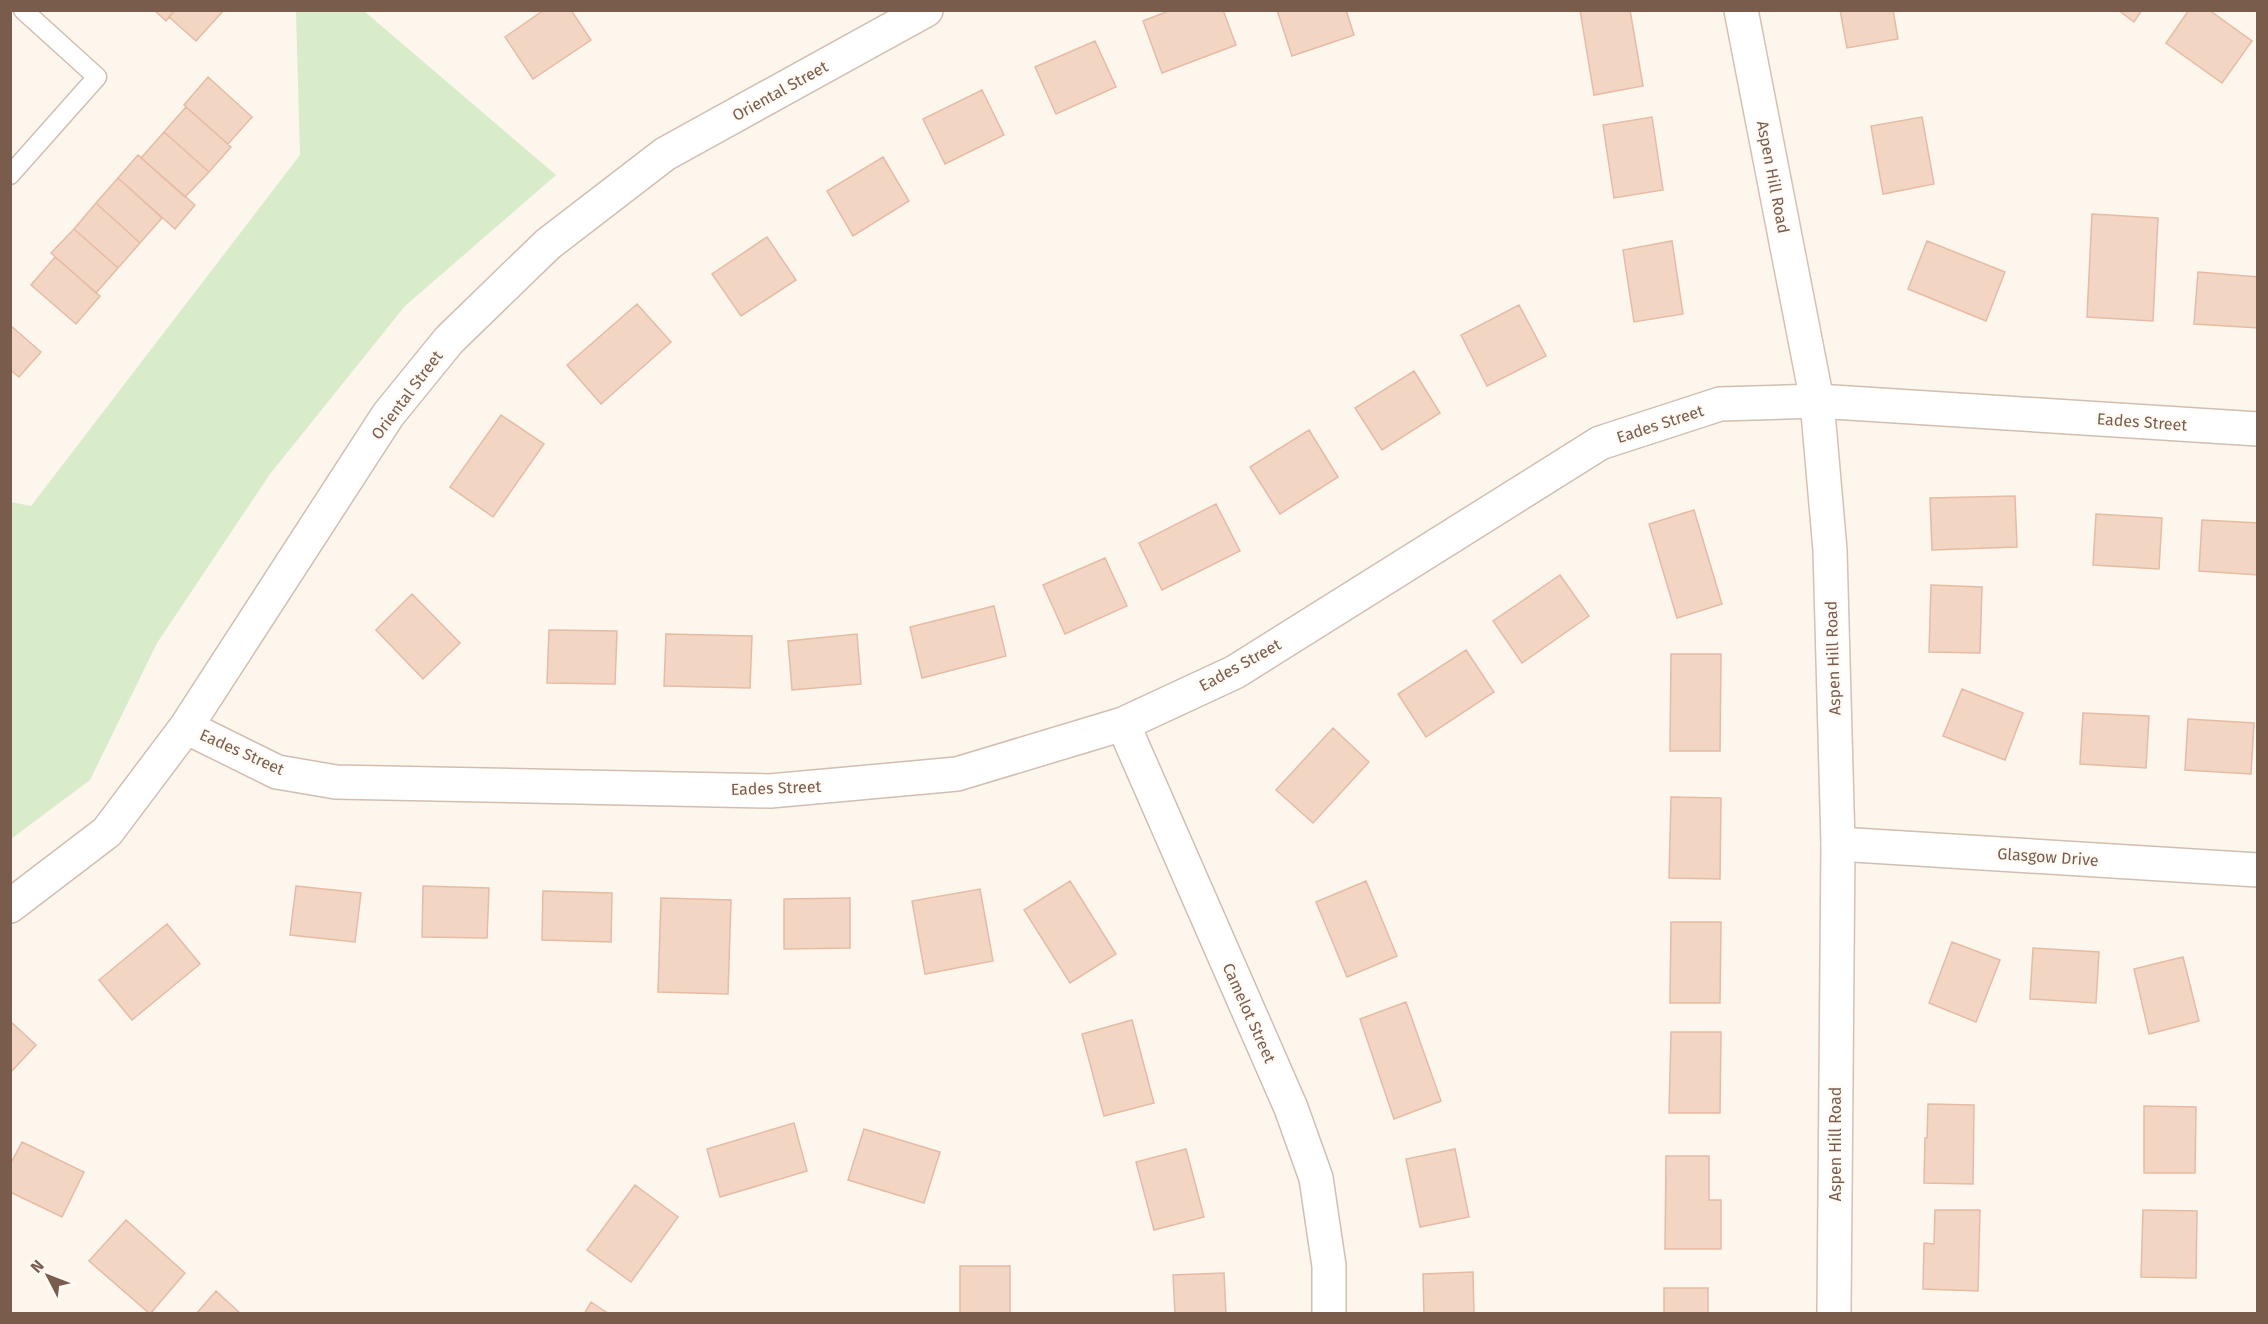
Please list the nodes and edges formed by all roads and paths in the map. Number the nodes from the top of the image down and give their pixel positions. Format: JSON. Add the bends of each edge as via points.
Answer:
{"nodes":[{"id":1,"x":23,"y":10,"type":"edge"},
{"id":2,"x":926,"y":10,"type":"edge"},
{"id":3,"x":1741,"y":10,"type":"edge"},
{"id":4,"x":10,"y":175,"type":"edge"},
{"id":5,"x":1817,"y":401,"type":"junction"},
{"id":6,"x":2258,"y":429,"type":"edge"},
{"id":7,"x":1123,"y":724,"type":"junction"},
{"id":8,"x":186,"y":727,"type":"junction"},
{"id":9,"x":1838,"y":844,"type":"junction"},
{"id":10,"x":2258,"y":870,"type":"edge"},
{"id":11,"x":10,"y":906,"type":"edge"},
{"id":12,"x":1329,"y":1314,"type":"edge"},
{"id":13,"x":1834,"y":1314,"type":"edge"}],
"edges":[{"from":1,"to":4,"type":"lane","via":[[97,77]]},
{"from":2,"to":8,"type":"street","name":"Oriental Street","via":[[665,154],[548,244],[449,340],[388,415]]},
{"from":3,"to":5,"type":"street","name":"Aspen Hill Road"},
{"from":5,"to":6,"type":"street","name":"Eades Street"},
{"from":5,"to":7,"type":"street","name":"Eades Street","via":[[1720,404],[1600,443],[1235,672]]},
{"from":5,"to":9,"type":"street","name":"Aspen Hill Road","via":[[1830,550]]},
{"from":7,"to":8,"type":"street","name":"Eades Street","via":[[957,774],[770,791],[336,782],[277,772]]},
{"from":7,"to":12,"type":"street","name":"Camelot Street","via":[[1291,1108],[1316,1178],[1329,1266]]},
{"from":8,"to":11,"type":"street","name":"Oriental Street","via":[[106,832]]},
{"from":9,"to":10,"type":"street","name":"Glasgow Drive"},
{"from":9,"to":13,"type":"street","name":"Aspen Hill Road"}]}
